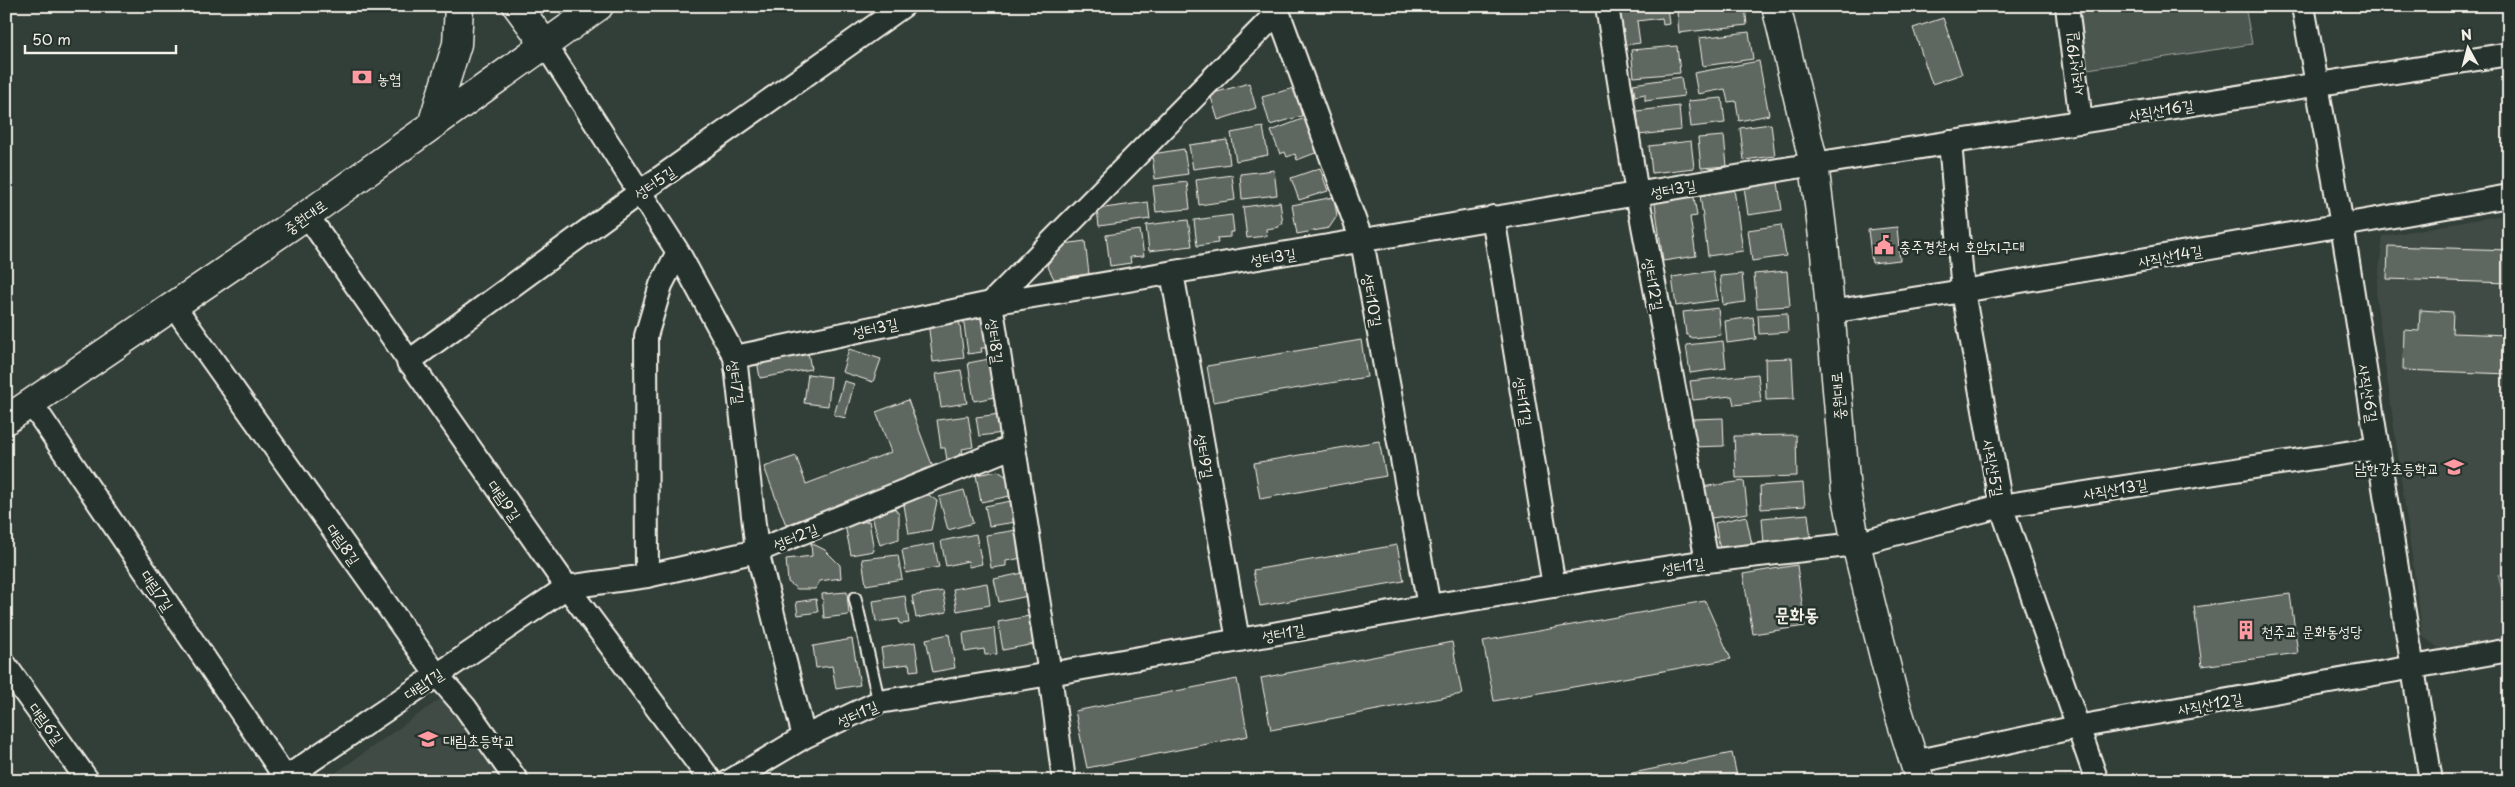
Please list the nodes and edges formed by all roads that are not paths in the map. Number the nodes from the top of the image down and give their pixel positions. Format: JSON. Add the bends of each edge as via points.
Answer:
{"nodes":[{"id":1,"x":459,"y":6,"type":"edge"},
{"id":2,"x":516,"y":6,"type":"edge"},
{"id":3,"x":599,"y":6,"type":"edge"},
{"id":4,"x":903,"y":6,"type":"edge"},
{"id":5,"x":1607,"y":6,"type":"edge"},
{"id":6,"x":1776,"y":6,"type":"edge"},
{"id":7,"x":2066,"y":6,"type":"edge"},
{"id":8,"x":2303,"y":6,"type":"edge"},
{"id":9,"x":1276,"y":10,"type":"edge"},
{"id":10,"x":545,"y":44,"type":"junction"},
{"id":11,"x":2509,"y":54,"type":"edge"},
{"id":12,"x":2316,"y":85,"type":"junction"},
{"id":13,"x":2081,"y":122,"type":"junction"},
{"id":14,"x":432,"y":125,"type":"junction"},
{"id":15,"x":1950,"y":142,"type":"junction"},
{"id":16,"x":1814,"y":164,"type":"junction"},
{"id":17,"x":640,"y":192,"type":"junction"},
{"id":18,"x":1638,"y":194,"type":"junction"},
{"id":19,"x":2509,"y":196,"type":"edge"},
{"id":20,"x":307,"y":215,"type":"junction"},
{"id":21,"x":1494,"y":217,"type":"junction"},
{"id":22,"x":2342,"y":225,"type":"junction"},
{"id":23,"x":1362,"y":241,"type":"junction"},
{"id":24,"x":678,"y":252,"type":"junction"},
{"id":25,"x":1172,"y":273,"type":"junction"},
{"id":26,"x":1963,"y":291,"type":"junction"},
{"id":27,"x":991,"y":303,"type":"junction"},
{"id":28,"x":174,"y":306,"type":"junction"},
{"id":29,"x":1830,"y":312,"type":"junction"},
{"id":30,"x":735,"y":357,"type":"junction"},
{"id":31,"x":408,"y":362,"type":"junction"},
{"id":32,"x":31,"y":403,"type":"junction"},
{"id":33,"x":6,"y":420,"type":"edge"},
{"id":34,"x":1012,"y":447,"type":"junction"},
{"id":35,"x":2378,"y":448,"type":"junction"},
{"id":36,"x":2001,"y":506,"type":"junction"},
{"id":37,"x":1856,"y":544,"type":"junction"},
{"id":38,"x":757,"y":551,"type":"junction"},
{"id":39,"x":1707,"y":561,"type":"junction"},
{"id":40,"x":646,"y":576,"type":"junction"},
{"id":41,"x":1554,"y":586,"type":"junction"},
{"id":42,"x":567,"y":588,"type":"junction"},
{"id":43,"x":854,"y":598,"type":"dead end"},
{"id":44,"x":1429,"y":606,"type":"junction"},
{"id":45,"x":1238,"y":640,"type":"junction"},
{"id":46,"x":2509,"y":650,"type":"edge"},
{"id":47,"x":6,"y":666,"type":"edge"},
{"id":48,"x":2414,"y":666,"type":"junction"},
{"id":49,"x":436,"y":674,"type":"junction"},
{"id":50,"x":1050,"y":674,"type":"junction"},
{"id":51,"x":879,"y":702,"type":"junction"},
{"id":52,"x":2078,"y":727,"type":"junction"},
{"id":53,"x":804,"y":737,"type":"junction"},
{"id":54,"x":1917,"y":772,"type":"edge"},
{"id":55,"x":283,"y":779,"type":"edge"},
{"id":56,"x":88,"y":781,"type":"edge"},
{"id":57,"x":517,"y":781,"type":"edge"},
{"id":58,"x":711,"y":781,"type":"edge"},
{"id":59,"x":730,"y":781,"type":"edge"},
{"id":60,"x":1064,"y":781,"type":"edge"},
{"id":61,"x":2097,"y":781,"type":"edge"},
{"id":62,"x":2431,"y":781,"type":"edge"}],
"edges":[{"from":1,"to":14,"type":"street","via":[[457,44]]},
{"from":2,"to":10,"type":"street"},
{"from":3,"to":10,"type":"street","name":"중원대로"},
{"from":4,"to":17,"type":"street","name":"성터5길"},
{"from":5,"to":18,"type":"street","name":"성터12길"},
{"from":6,"to":16,"type":"street","name":"중원대로"},
{"from":7,"to":13,"type":"street","name":"사직산19길"},
{"from":8,"to":12,"type":"street","name":"사직산6길"},
{"from":9,"to":23,"type":"street","name":"성터10길"},
{"from":9,"to":27,"type":"street","name":"성터8길"},
{"from":10,"to":14,"type":"street","name":"중원대로"},
{"from":10,"to":17,"type":"street","name":"성터7길"},
{"from":11,"to":12,"type":"street","name":"사직산16길"},
{"from":12,"to":13,"type":"street","name":"사직산16길"},
{"from":12,"to":22,"type":"street","name":"사직산6길"},
{"from":13,"to":15,"type":"street","name":"사직산16길"},
{"from":14,"to":20,"type":"street","name":"중원대로"},
{"from":15,"to":16,"type":"street","name":"사직산16길"},
{"from":15,"to":26,"type":"street","name":"사직산5길"},
{"from":16,"to":18,"type":"street","name":"성터3길"},
{"from":16,"to":29,"type":"street","name":"중원대로"},
{"from":17,"to":24,"type":"street","name":"성터7길"},
{"from":17,"to":31,"type":"street","name":"성터5길"},
{"from":18,"to":21,"type":"street","name":"성터3길"},
{"from":18,"to":39,"type":"street","name":"성터12길"},
{"from":19,"to":22,"type":"street","name":"사직산14길"},
{"from":20,"to":28,"type":"street","name":"중원대로"},
{"from":20,"to":31,"type":"street","name":"대림9길"},
{"from":21,"to":23,"type":"street","name":"성터3길"},
{"from":21,"to":41,"type":"street","name":"성터11길"},
{"from":22,"to":26,"type":"street","name":"사직산14길"},
{"from":22,"to":35,"type":"street","name":"사직산6길"},
{"from":23,"to":25,"type":"street","name":"성터3길"},
{"from":23,"to":44,"type":"street","name":"성터10길"},
{"from":24,"to":30,"type":"street","name":"성터7길"},
{"from":24,"to":40,"type":"street","via":[[662,285],[646,336]]},
{"from":25,"to":27,"type":"street","name":"성터3길"},
{"from":25,"to":45,"type":"street","name":"성터9길"},
{"from":26,"to":29,"type":"street","name":"사직산14길"},
{"from":26,"to":36,"type":"street","name":"사직산5길"},
{"from":27,"to":30,"type":"street","name":"성터3길"},
{"from":27,"to":34,"type":"street","name":"성터8길"},
{"from":28,"to":32,"type":"street","name":"중원대로"},
{"from":28,"to":49,"type":"street","name":"대림8길"},
{"from":29,"to":37,"type":"street","name":"중원대로","via":[[1846,491]]},
{"from":30,"to":38,"type":"street","name":"성터7길"},
{"from":31,"to":42,"type":"street","name":"대림9길"},
{"from":32,"to":33,"type":"street","name":"중원대로"},
{"from":32,"to":55,"type":"street","name":"대림7길"},
{"from":34,"to":38,"type":"street","name":"성터2길"},
{"from":34,"to":50,"type":"street","name":"성터8길"},
{"from":35,"to":36,"type":"street","name":"사직산13길"},
{"from":35,"to":48,"type":"street","name":"사직산6길"},
{"from":36,"to":37,"type":"street","name":"사직산13길"},
{"from":36,"to":52,"type":"street","name":"사직산5길"},
{"from":37,"to":39,"type":"street","name":"성터1길"},
{"from":37,"to":54,"type":"street","name":"중원대로","via":[[1895,701]]},
{"from":38,"to":40,"type":"street","name":"성터2길"},
{"from":38,"to":53,"type":"street","name":"성터7길"},
{"from":39,"to":41,"type":"street","name":"성터1길"},
{"from":40,"to":42,"type":"street","name":"성터2길"},
{"from":41,"to":44,"type":"street","name":"성터1길"},
{"from":42,"to":49,"type":"street","name":"대림1길"},
{"from":42,"to":58,"type":"street","name":"대림9길"},
{"from":43,"to":51,"type":"lane"},
{"from":44,"to":45,"type":"street","name":"성터1길"},
{"from":45,"to":50,"type":"street","name":"성터1길"},
{"from":46,"to":48,"type":"street","name":"사직산12길"},
{"from":47,"to":56,"type":"street","name":"대림6길"},
{"from":48,"to":52,"type":"street","name":"사직산12길"},
{"from":48,"to":62,"type":"street","name":"사직산6길"},
{"from":49,"to":55,"type":"street","name":"대림1길"},
{"from":49,"to":57,"type":"street","name":"대림8길","via":[[465,707]]},
{"from":50,"to":51,"type":"street","name":"성터1길"},
{"from":50,"to":60,"type":"street","name":"성터8길"},
{"from":51,"to":53,"type":"street","name":"성터1길"},
{"from":52,"to":54,"type":"street","name":"사직산12길"},
{"from":52,"to":61,"type":"street","name":"사직산5길"},
{"from":53,"to":59,"type":"street","name":"성터1길"}]}
